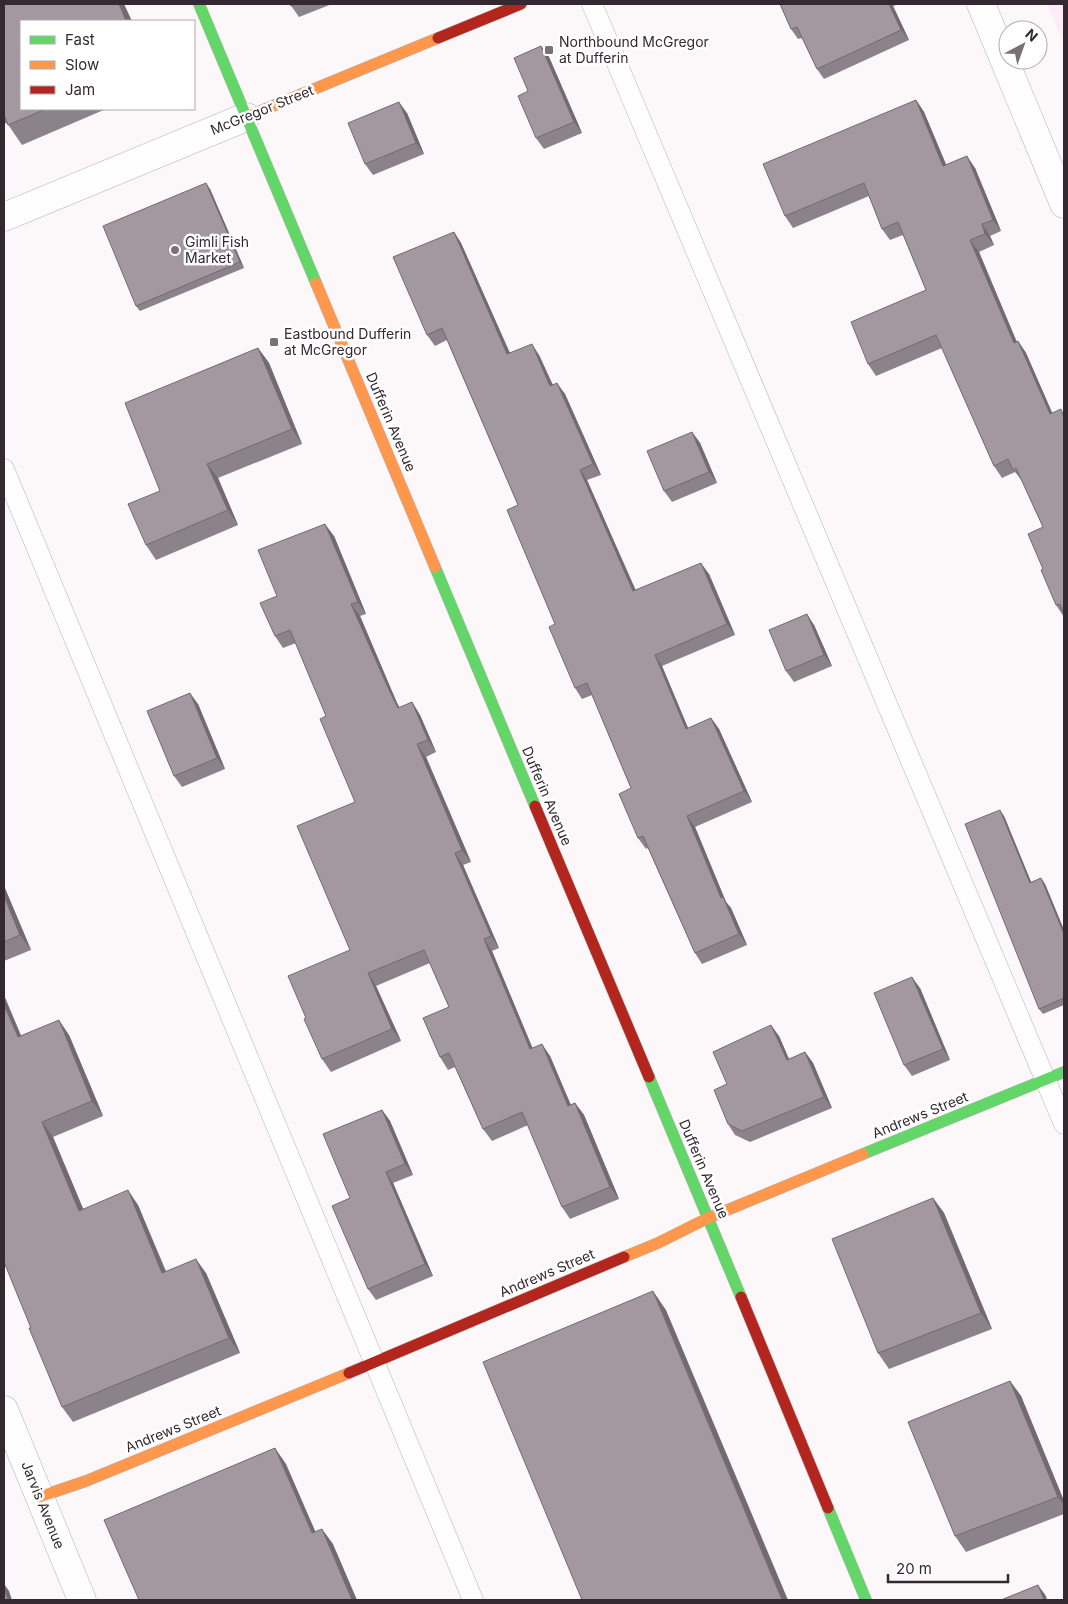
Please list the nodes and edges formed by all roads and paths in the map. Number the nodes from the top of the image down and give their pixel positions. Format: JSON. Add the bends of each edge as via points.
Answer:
{"nodes":[{"id":1,"x":199,"y":4,"type":"edge"},
{"id":2,"x":521,"y":4,"type":"edge"},
{"id":3,"x":592,"y":4,"type":"edge"},
{"id":4,"x":981,"y":4,"type":"edge"},
{"id":5,"x":246,"y":117,"type":"junction"},
{"id":6,"x":1064,"y":204,"type":"edge"},
{"id":7,"x":4,"y":217,"type":"edge"},
{"id":8,"x":4,"y":469,"type":"edge"},
{"id":9,"x":1064,"y":1072,"type":"edge"},
{"id":10,"x":1046,"y":1080,"type":"junction"},
{"id":11,"x":1064,"y":1124,"type":"edge"},
{"id":12,"x":708,"y":1218,"type":"junction"},
{"id":13,"x":374,"y":1363,"type":"junction"},
{"id":14,"x":4,"y":1410,"type":"edge"},
{"id":15,"x":39,"y":1497,"type":"junction"},
{"id":16,"x":82,"y":1600,"type":"edge"},
{"id":17,"x":473,"y":1600,"type":"edge"},
{"id":18,"x":866,"y":1600,"type":"edge"}],
"edges":[{"from":1,"to":5,"type":"main road","name":"Dufferin Avenue"},
{"from":2,"to":5,"type":"main road","name":"McGregor Street"},
{"from":3,"to":10,"type":"lane"},
{"from":4,"to":6,"type":"street"},
{"from":5,"to":7,"type":"street","name":"McGregor Street"},
{"from":5,"to":12,"type":"main road","name":"Dufferin Avenue"},
{"from":8,"to":13,"type":"lane"},
{"from":9,"to":10,"type":"main road","name":"Andrews Street"},
{"from":10,"to":11,"type":"lane"},
{"from":10,"to":12,"type":"main road","name":"Andrews Street"},
{"from":12,"to":13,"type":"main road","name":"Andrews Street","via":[[658,1243]]},
{"from":12,"to":18,"type":"main road","name":"Dufferin Avenue"},
{"from":13,"to":15,"type":"main road","name":"Andrews Street"},
{"from":13,"to":17,"type":"lane"},
{"from":14,"to":15,"type":"street","name":"Jarvis Avenue"},
{"from":15,"to":16,"type":"street","name":"Jarvis Avenue"}]}
